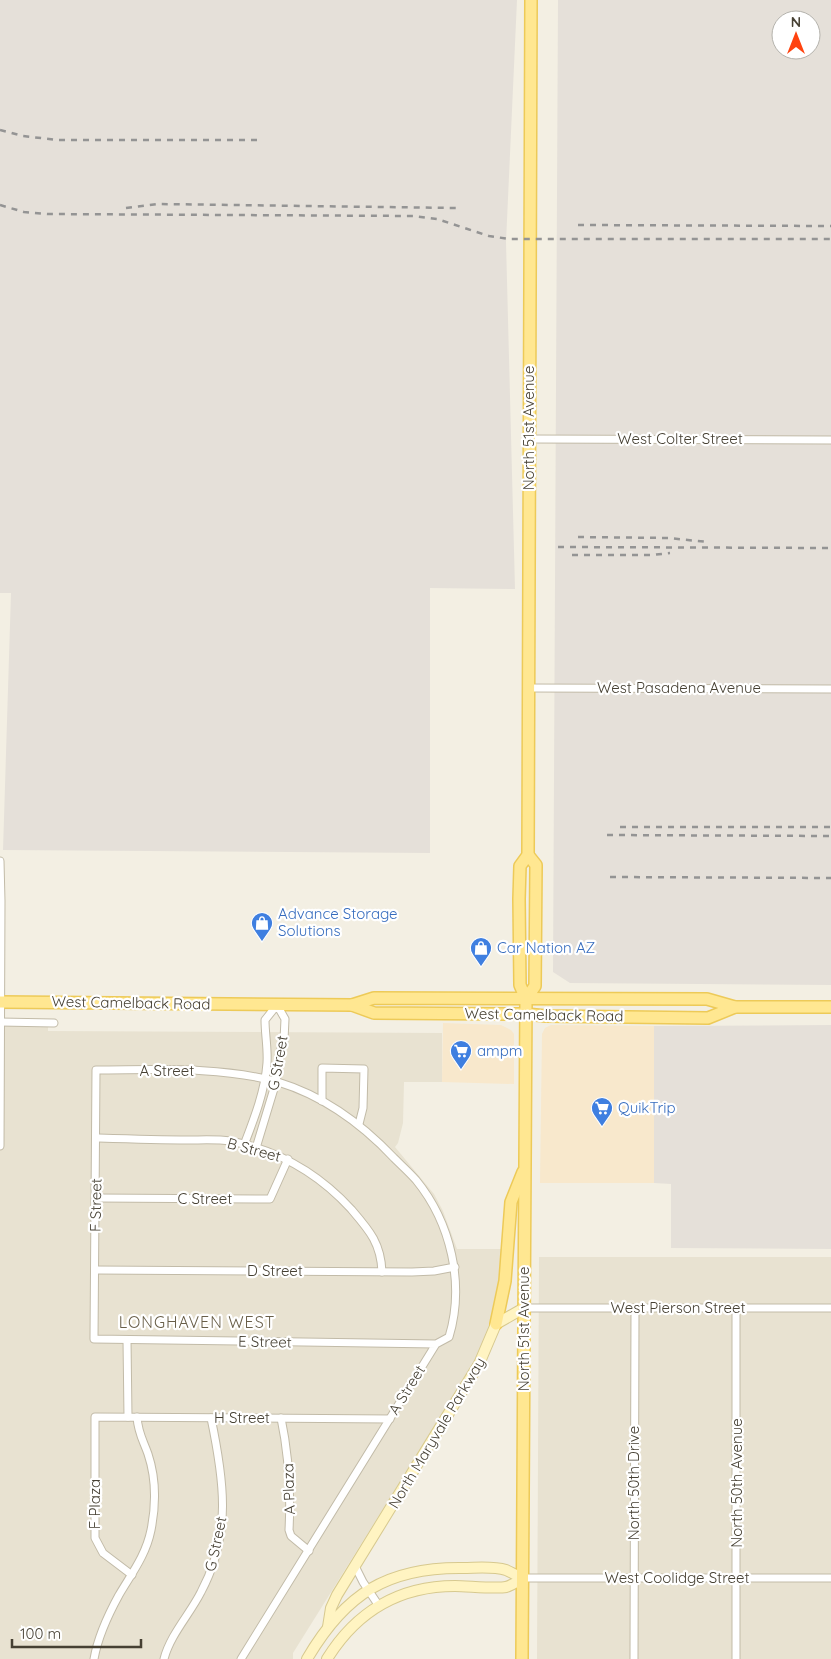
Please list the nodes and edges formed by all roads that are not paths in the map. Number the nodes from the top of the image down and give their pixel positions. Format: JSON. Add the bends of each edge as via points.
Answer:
{"nodes":[{"id":1,"x":531,"y":0,"type":"edge"},
{"id":2,"x":529,"y":439,"type":"junction"},
{"id":3,"x":831,"y":440,"type":"edge"},
{"id":4,"x":528,"y":688,"type":"junction"},
{"id":5,"x":831,"y":689,"type":"edge"},
{"id":6,"x":528,"y":856,"type":"junction"},
{"id":7,"x":0,"y":861,"type":"edge"},
{"id":8,"x":526,"y":998,"type":"junction"},
{"id":9,"x":0,"y":1002,"type":"edge"},
{"id":10,"x":276,"y":1005,"type":"junction"},
{"id":11,"x":352,"y":1006,"type":"junction"},
{"id":12,"x":735,"y":1007,"type":"junction"},
{"id":13,"x":831,"y":1007,"type":"edge"},
{"id":14,"x":526,"y":1014,"type":"junction"},
{"id":15,"x":0,"y":1022,"type":"edge"},
{"id":16,"x":54,"y":1023,"type":"dead end"},
{"id":17,"x":96,"y":1070,"type":"joint"},
{"id":18,"x":265,"y":1080,"type":"junction"},
{"id":19,"x":276,"y":1082,"type":"junction"},
{"id":20,"x":322,"y":1101,"type":"junction"},
{"id":21,"x":359,"y":1124,"type":"junction"},
{"id":22,"x":0,"y":1133,"type":"edge"},
{"id":23,"x":96,"y":1138,"type":"junction"},
{"id":24,"x":244,"y":1145,"type":"junction"},
{"id":25,"x":0,"y":1146,"type":"edge"},
{"id":26,"x":256,"y":1148,"type":"junction"},
{"id":27,"x":288,"y":1159,"type":"junction"},
{"id":28,"x":525,"y":1166,"type":"junction"},
{"id":29,"x":96,"y":1198,"type":"junction"},
{"id":30,"x":455,"y":1266,"type":"junction"},
{"id":31,"x":95,"y":1270,"type":"junction"},
{"id":32,"x":382,"y":1272,"type":"junction"},
{"id":33,"x":524,"y":1308,"type":"junction"},
{"id":34,"x":635,"y":1308,"type":"junction"},
{"id":35,"x":736,"y":1308,"type":"junction"},
{"id":36,"x":831,"y":1308,"type":"edge"},
{"id":37,"x":496,"y":1324,"type":"junction"},
{"id":38,"x":94,"y":1340,"type":"joint"},
{"id":39,"x":127,"y":1340,"type":"junction"},
{"id":40,"x":436,"y":1344,"type":"junction"},
{"id":41,"x":95,"y":1417,"type":"joint"},
{"id":42,"x":128,"y":1417,"type":"junction"},
{"id":43,"x":137,"y":1418,"type":"junction"},
{"id":44,"x":211,"y":1418,"type":"junction"},
{"id":45,"x":282,"y":1418,"type":"junction"},
{"id":46,"x":390,"y":1419,"type":"junction"},
{"id":47,"x":308,"y":1551,"type":"junction"},
{"id":48,"x":356,"y":1566,"type":"junction"},
{"id":49,"x":132,"y":1576,"type":"junction"},
{"id":50,"x":523,"y":1578,"type":"junction"},
{"id":51,"x":634,"y":1578,"type":"junction"},
{"id":52,"x":737,"y":1578,"type":"junction"},
{"id":53,"x":831,"y":1578,"type":"edge"},
{"id":54,"x":368,"y":1590,"type":"junction"},
{"id":55,"x":379,"y":1606,"type":"junction"},
{"id":56,"x":328,"y":1627,"type":"junction"},
{"id":57,"x":94,"y":1659,"type":"edge"},
{"id":58,"x":164,"y":1659,"type":"edge"},
{"id":59,"x":241,"y":1659,"type":"edge"},
{"id":60,"x":307,"y":1659,"type":"edge"},
{"id":61,"x":327,"y":1659,"type":"edge"},
{"id":62,"x":522,"y":1659,"type":"edge"},
{"id":63,"x":634,"y":1659,"type":"edge"},
{"id":64,"x":736,"y":1659,"type":"edge"}],
"edges":[{"from":1,"to":2,"type":"main road","name":"North 51st Avenue"},
{"from":2,"to":3,"type":"street","name":"West Colter Street"},
{"from":2,"to":4,"type":"main road","name":"North 51st Avenue"},
{"from":4,"to":5,"type":"street","name":"West Pasadena Avenue"},
{"from":4,"to":6,"type":"main road","name":"North 51st Avenue"},
{"from":6,"to":8,"type":"main road","name":"North 51st Avenue","via":[[520,866],[519,899],[520,985]]},
{"from":6,"to":8,"type":"main road","name":"North 51st Avenue","via":[[536,865],[536,943],[535,986]]},
{"from":7,"to":9,"type":"street"},
{"from":8,"to":11,"type":"main road","name":"West Camelback Road","via":[[374,998]]},
{"from":8,"to":12,"type":"main road","name":"West Camelback Road","via":[[708,998]]},
{"from":8,"to":14,"type":"main road","name":"North 51st Avenue"},
{"from":9,"to":10,"type":"main road","name":"West Camelback Road"},
{"from":9,"to":15,"type":"street"},
{"from":10,"to":11,"type":"main road","name":"West Camelback Road"},
{"from":10,"to":18,"type":"street","name":"G Street","via":[[265,1020]]},
{"from":10,"to":19,"type":"street","name":"G Street","via":[[286,1019]]},
{"from":11,"to":14,"type":"main road","name":"West Camelback Road","via":[[374,1013]]},
{"from":12,"to":13,"type":"main road","name":"West Camelback Road"},
{"from":12,"to":14,"type":"main road","name":"West Camelback Road","via":[[708,1018]]},
{"from":14,"to":28,"type":"main road","name":"North 51st Avenue"},
{"from":15,"to":16,"type":"street","name":"West Camelback Road"},
{"from":15,"to":22,"type":"street"},
{"from":17,"to":18,"type":"street","name":"A Street","via":[[214,1071]]},
{"from":17,"to":23,"type":"street","name":"F Street"},
{"from":18,"to":19,"type":"street","name":"A Street"},
{"from":18,"to":24,"type":"street","name":"G Street"},
{"from":19,"to":20,"type":"street","name":"A Street"},
{"from":19,"to":26,"type":"street","name":"G Street"},
{"from":20,"to":21,"type":"street","name":"A Street"},
{"from":20,"to":21,"type":"street","via":[[322,1068],[364,1069],[363,1108]]},
{"from":21,"to":30,"type":"street","name":"A Street","via":[[415,1178],[426,1193],[440,1220]]},
{"from":22,"to":25,"type":"street"},
{"from":23,"to":24,"type":"street","name":"B Street","via":[[229,1141]]},
{"from":23,"to":29,"type":"street","name":"F Street"},
{"from":24,"to":26,"type":"street","name":"B Street"},
{"from":26,"to":27,"type":"street","name":"B Street"},
{"from":27,"to":29,"type":"street","name":"C Street","via":[[270,1199]]},
{"from":27,"to":32,"type":"street","name":"B Street","via":[[326,1185],[358,1218],[379,1249]]},
{"from":28,"to":33,"type":"main road","name":"North 51st Avenue"},
{"from":28,"to":37,"type":"main road","via":[[511,1202],[505,1281]]},
{"from":29,"to":31,"type":"street","name":"F Street"},
{"from":30,"to":32,"type":"street","name":"D Street","via":[[427,1271]]},
{"from":30,"to":40,"type":"street","name":"A Street","via":[[453,1326],[449,1337]]},
{"from":31,"to":32,"type":"street","name":"D Street"},
{"from":31,"to":38,"type":"street","name":"F Street"},
{"from":33,"to":34,"type":"street","name":"West Pierson Street"},
{"from":33,"to":37,"type":"street"},
{"from":33,"to":50,"type":"main road","name":"North 51st Avenue"},
{"from":34,"to":35,"type":"street","name":"West Pierson Street"},
{"from":34,"to":51,"type":"street","name":"North 50th Drive"},
{"from":35,"to":36,"type":"street","name":"West Pierson Street"},
{"from":35,"to":52,"type":"street","name":"North 50th Avenue"},
{"from":37,"to":48,"type":"street","name":"North Maryvale Parkway","via":[[479,1364]]},
{"from":38,"to":39,"type":"street","name":"E Street"},
{"from":39,"to":40,"type":"street","name":"E Street"},
{"from":39,"to":42,"type":"street"},
{"from":40,"to":46,"type":"street","name":"A Street"},
{"from":41,"to":42,"type":"street","name":"H Street"},
{"from":41,"to":49,"type":"street","name":"F Plaza","via":[[95,1538],[103,1553]]},
{"from":42,"to":43,"type":"street","name":"H Street"},
{"from":43,"to":44,"type":"street","name":"H Street"},
{"from":43,"to":49,"type":"street","via":[[151,1466],[154,1514],[146,1550]]},
{"from":44,"to":45,"type":"street","name":"H Street"},
{"from":44,"to":58,"type":"street","name":"G Street","via":[[222,1480],[219,1543],[206,1584]]},
{"from":45,"to":46,"type":"street","name":"H Street"},
{"from":45,"to":47,"type":"street","name":"A Plaza","via":[[290,1479],[289,1530],[291,1536]]},
{"from":46,"to":47,"type":"street","name":"A Street"},
{"from":47,"to":59,"type":"street","name":"A Street"},
{"from":48,"to":54,"type":"street"},
{"from":48,"to":56,"type":"street","name":"North Maryvale Parkway","via":[[331,1608]]},
{"from":49,"to":57,"type":"street","via":[[111,1610]]},
{"from":50,"to":51,"type":"street","name":"West Coolidge Street"},
{"from":50,"to":54,"type":"street","name":"North Maryvale Parkway","via":[[505,1570],[443,1568],[402,1574]]},
{"from":50,"to":55,"type":"street","via":[[505,1587],[433,1587],[397,1596]]},
{"from":50,"to":62,"type":"main road","name":"North 51st Avenue"},
{"from":51,"to":52,"type":"street","name":"West Coolidge Street"},
{"from":51,"to":63,"type":"street","name":"North 50th Drive"},
{"from":52,"to":53,"type":"street","name":"West Coolidge Street"},
{"from":52,"to":64,"type":"street","name":"North 50th Avenue"},
{"from":54,"to":55,"type":"street"},
{"from":54,"to":56,"type":"street","name":"North Maryvale Parkway"},
{"from":55,"to":61,"type":"street","via":[[345,1633]]},
{"from":56,"to":60,"type":"street","name":"North Maryvale Parkway"}]}
